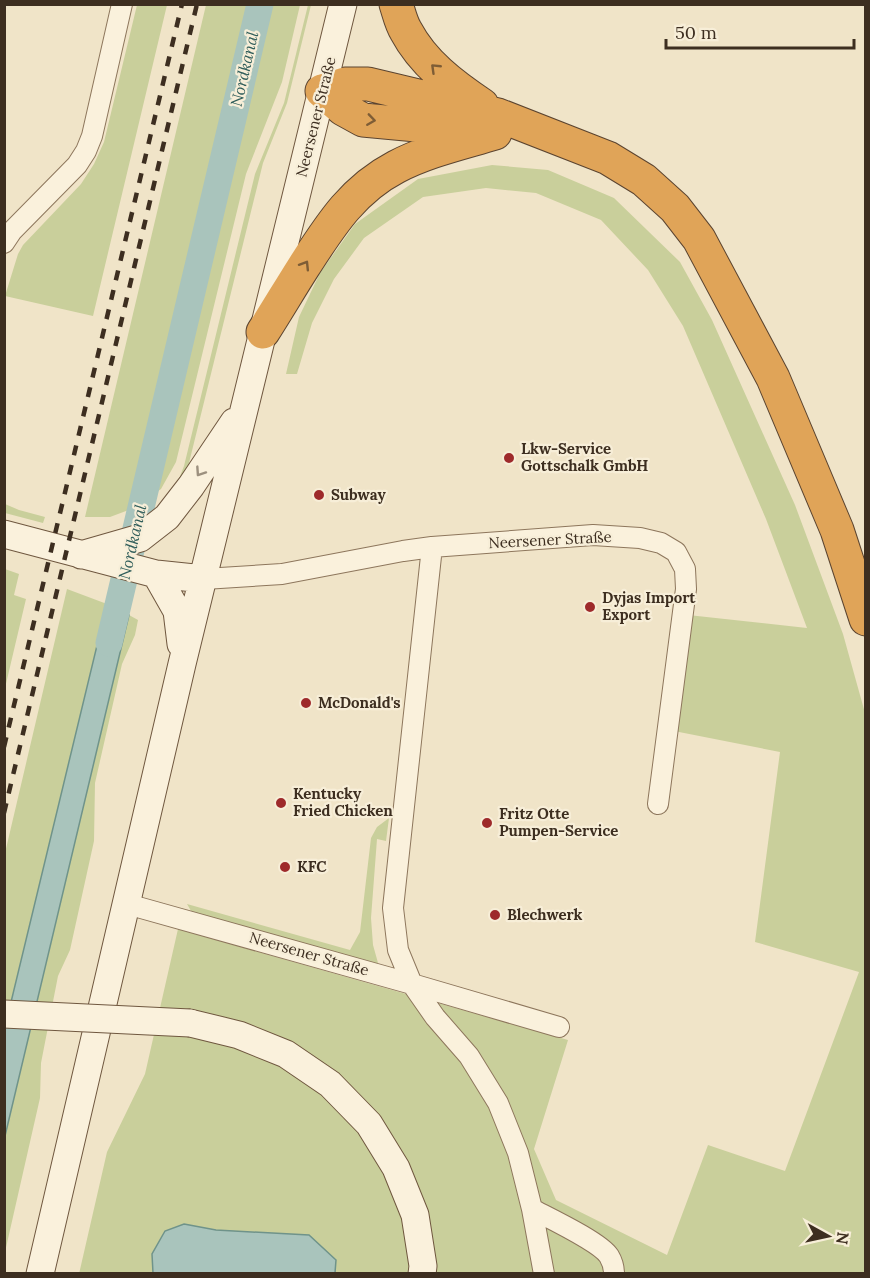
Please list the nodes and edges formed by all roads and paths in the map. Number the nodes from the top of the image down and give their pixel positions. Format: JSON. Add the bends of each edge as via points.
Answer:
{"nodes":[{"id":1,"x":122,"y":4,"type":"edge"},
{"id":2,"x":343,"y":4,"type":"edge"},
{"id":3,"x":396,"y":4,"type":"edge"},
{"id":4,"x":322,"y":91,"type":"junction"},
{"id":5,"x":497,"y":124,"type":"junction"},
{"id":6,"x":4,"y":243,"type":"edge"},
{"id":7,"x":263,"y":332,"type":"junction"},
{"id":8,"x":245,"y":406,"type":"junction"},
{"id":9,"x":4,"y":534,"type":"edge"},
{"id":10,"x":432,"y":547,"type":"junction"},
{"id":11,"x":81,"y":555,"type":"junction"},
{"id":12,"x":156,"y":574,"type":"junction"},
{"id":13,"x":204,"y":579,"type":"junction"},
{"id":14,"x":866,"y":619,"type":"edge"},
{"id":15,"x":183,"y":664,"type":"junction"},
{"id":16,"x":658,"y":804,"type":"dead end"},
{"id":17,"x":127,"y":904,"type":"junction"},
{"id":18,"x":412,"y":984,"type":"junction"},
{"id":19,"x":4,"y":1014,"type":"edge"},
{"id":20,"x":559,"y":1027,"type":"dead end"},
{"id":21,"x":532,"y":1209,"type":"junction"},
{"id":22,"x":40,"y":1274,"type":"edge"},
{"id":23,"x":422,"y":1274,"type":"edge"},
{"id":24,"x":544,"y":1274,"type":"edge"},
{"id":25,"x":614,"y":1274,"type":"edge"}],
"edges":[{"from":1,"to":6,"type":"street","via":[[86,151]]},
{"from":2,"to":4,"type":"main road","name":"Neersener Straße"},
{"from":5,"to":3,"type":"highway","one_way":true,"via":[[420,53]]},
{"from":4,"to":5,"type":"highway","via":[[345,84],[369,84]]},
{"from":4,"to":7,"type":"main road","name":"Neersener Straße"},
{"from":7,"to":5,"type":"highway","one_way":true,"via":[[329,226],[371,183],[396,167]]},
{"from":5,"to":14,"type":"highway","via":[[559,139],[608,158],[644,180],[675,208],[699,238],[773,378],[837,530]]},
{"from":7,"to":8,"type":"main road","name":"Neersener Straße"},
{"from":8,"to":11,"type":"main road","one_way":true,"via":[[167,517],[140,538]]},
{"from":8,"to":13,"type":"main road","name":"Neersener Straße"},
{"from":9,"to":11,"type":"main road"},
{"from":10,"to":13,"type":"street","name":"Neersener Straße","via":[[282,574]]},
{"from":10,"to":16,"type":"street","name":"Neersener Straße","via":[[593,535],[640,538],[676,552],[685,569],[686,589]]},
{"from":10,"to":18,"type":"street","via":[[393,908],[398,950]]},
{"from":11,"to":12,"type":"main road"},
{"from":12,"to":13,"type":"main road"},
{"from":12,"to":15,"type":"main road","via":[[177,610]]},
{"from":13,"to":15,"type":"main road","name":"Neersener Straße"},
{"from":15,"to":17,"type":"main road","name":"Neersener Straße"},
{"from":17,"to":18,"type":"street","name":"Neersener Straße"},
{"from":17,"to":22,"type":"main road","name":"Neersener Straße"},
{"from":18,"to":20,"type":"street","name":"Neersener Straße"},
{"from":18,"to":21,"type":"street","via":[[469,1056],[498,1103],[518,1153]]},
{"from":19,"to":23,"type":"main road","bridge":true,"via":[[190,1023],[239,1035],[286,1054],[330,1084],[369,1124],[396,1168],[415,1215]]},
{"from":21,"to":24,"type":"street"},
{"from":21,"to":25,"type":"street","via":[[596,1244],[608,1255]]}]}
